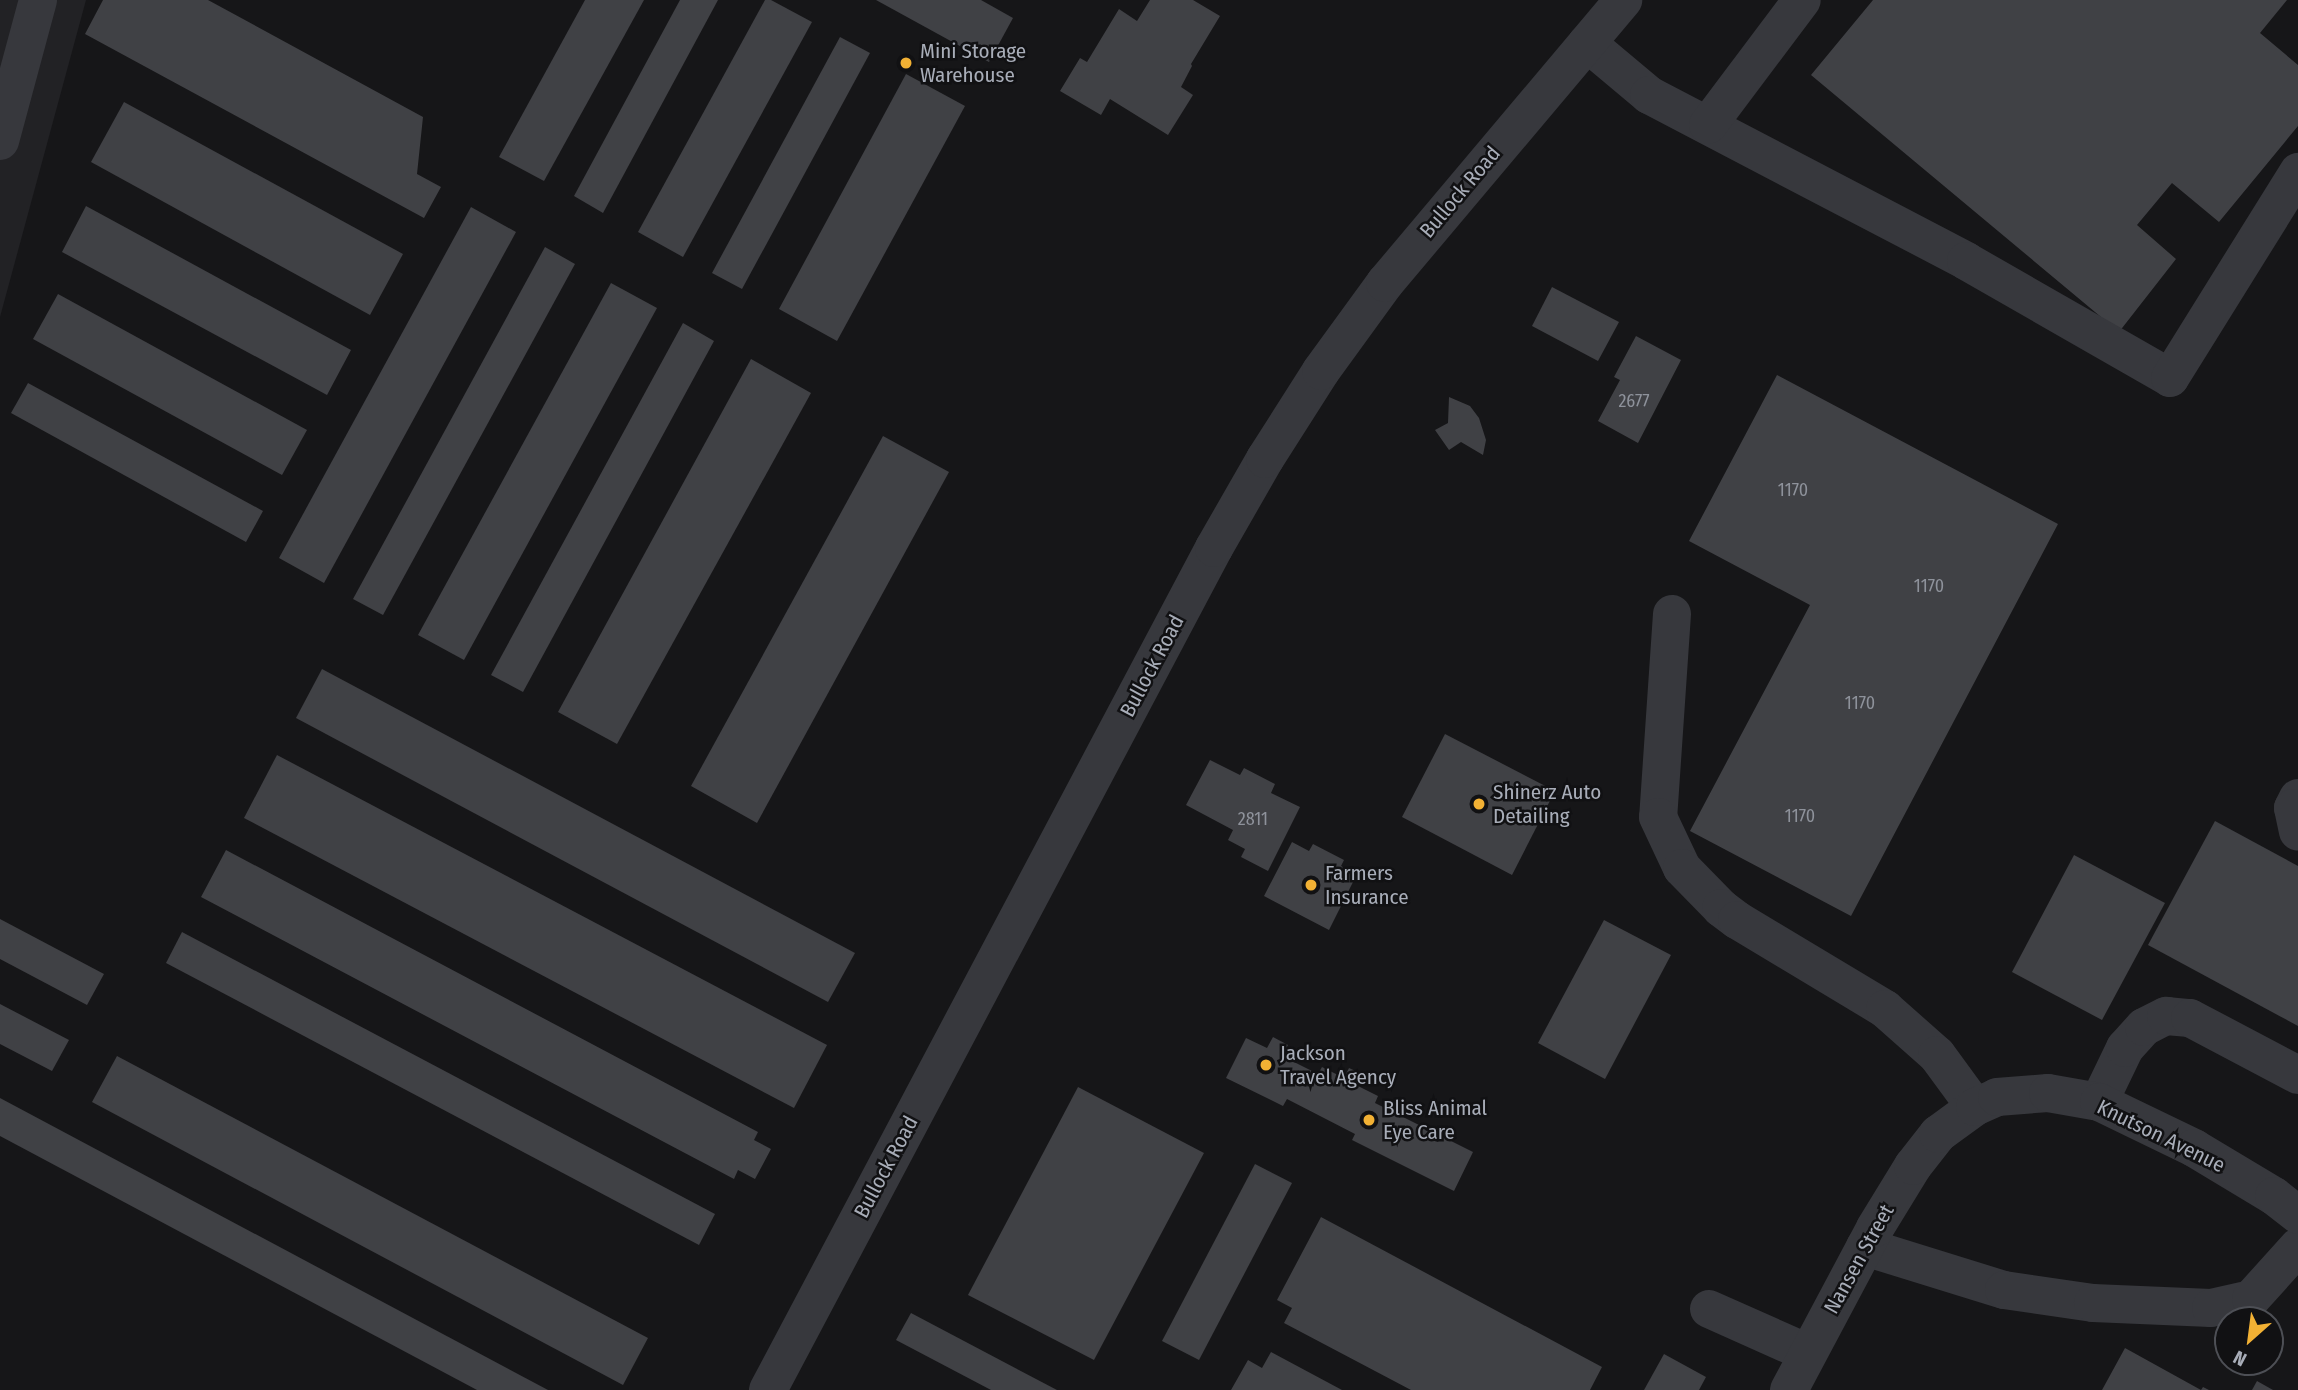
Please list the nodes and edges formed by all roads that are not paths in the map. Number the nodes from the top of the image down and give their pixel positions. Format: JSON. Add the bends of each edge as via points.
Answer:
{"nodes":[{"id":1,"x":38,"y":0,"type":"edge"},
{"id":2,"x":1623,"y":0,"type":"edge"},
{"id":3,"x":1802,"y":0,"type":"edge"},
{"id":4,"x":1587,"y":43,"type":"junction"},
{"id":5,"x":1707,"y":125,"type":"junction"},
{"id":6,"x":0,"y":141,"type":"edge"},
{"id":7,"x":2298,"y":172,"type":"edge"},
{"id":8,"x":1672,"y":614,"type":"dead end"},
{"id":9,"x":2298,"y":799,"type":"edge"},
{"id":10,"x":2298,"y":831,"type":"edge"},
{"id":11,"x":2298,"y":1075,"type":"edge"},
{"id":12,"x":2099,"y":1102,"type":"junction"},
{"id":13,"x":1975,"y":1107,"type":"junction"},
{"id":14,"x":1938,"y":1134,"type":"joint"},
{"id":15,"x":2298,"y":1215,"type":"edge"},
{"id":16,"x":1865,"y":1247,"type":"junction"},
{"id":17,"x":2298,"y":1247,"type":"edge"},
{"id":18,"x":1709,"y":1309,"type":"dead end"},
{"id":19,"x":1808,"y":1353,"type":"junction"},
{"id":20,"x":768,"y":1390,"type":"edge"},
{"id":21,"x":1789,"y":1390,"type":"edge"}],
"edges":[{"from":1,"to":6,"type":"street"},
{"from":2,"to":4,"type":"street","name":"Bullock Road"},
{"from":3,"to":5,"type":"street"},
{"from":4,"to":5,"type":"street","via":[[1649,95]]},
{"from":4,"to":20,"type":"street","name":"Bullock Road","via":[[1385,283],[1265,459]]},
{"from":5,"to":7,"type":"street","via":[[1966,261],[2170,378]]},
{"from":8,"to":13,"type":"street","via":[[1658,817],[1682,868],[1737,920],[1885,1009],[1937,1055]]},
{"from":9,"to":10,"type":"street","via":[[2293,808]]},
{"from":11,"to":12,"type":"street","via":[[2190,1018],[2166,1016],[2144,1027],[2124,1048]]},
{"from":12,"to":13,"type":"street","name":"Knutson Avenue","via":[[2022,1093]]},
{"from":12,"to":15,"type":"street","name":"Knutson Avenue","via":[[2194,1148]]},
{"from":13,"to":14,"type":"street","name":"Knutson Avenue"},
{"from":14,"to":16,"type":"street","name":"Nansen Street","via":[[1913,1166]]},
{"from":16,"to":17,"type":"street","via":[[2004,1290],[2093,1303],[2211,1308],[2251,1299]]},
{"from":16,"to":19,"type":"street","name":"Nansen Street"},
{"from":18,"to":19,"type":"street"},
{"from":19,"to":21,"type":"street","name":"Nansen Street"}]}
